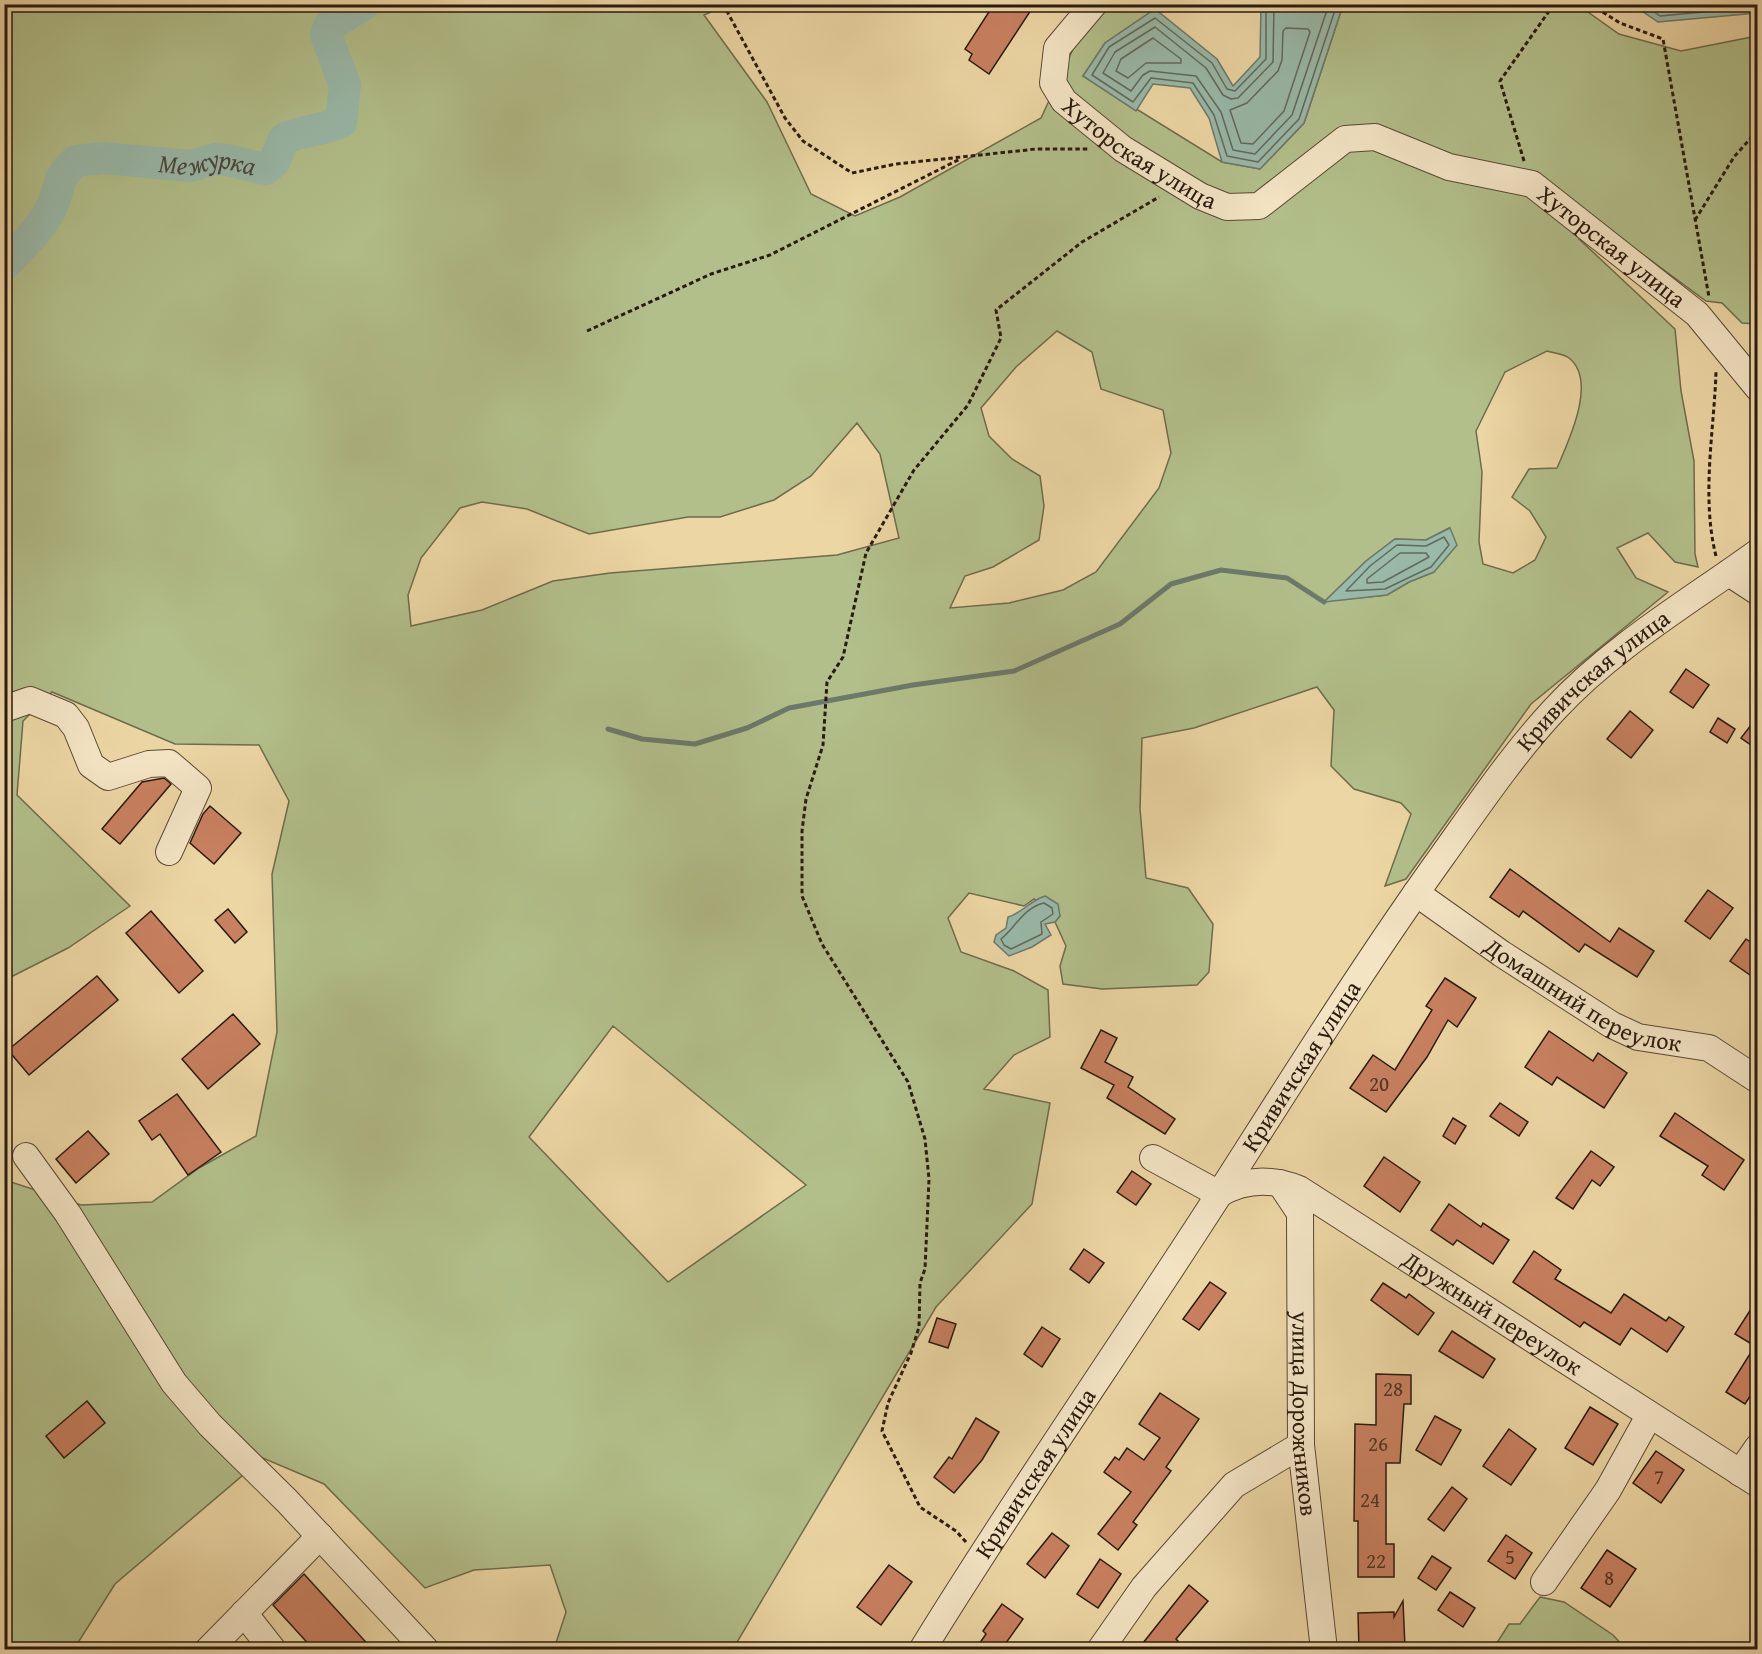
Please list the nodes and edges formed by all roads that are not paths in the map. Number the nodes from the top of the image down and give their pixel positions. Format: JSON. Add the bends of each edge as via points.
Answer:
{"nodes":[{"id":1,"x":1094,"y":4,"type":"edge"},
{"id":2,"x":1758,"y":388,"type":"edge"},
{"id":3,"x":1758,"y":552,"type":"edge"},
{"id":4,"x":1725,"y":575,"type":"junction"},
{"id":5,"x":1758,"y":592,"type":"edge"},
{"id":6,"x":4,"y":709,"type":"edge"},
{"id":7,"x":169,"y":852,"type":"dead end"},
{"id":8,"x":1416,"y":893,"type":"junction"},
{"id":9,"x":1758,"y":1080,"type":"edge"},
{"id":10,"x":26,"y":1156,"type":"dead end"},
{"id":11,"x":1153,"y":1158,"type":"dead end"},
{"id":12,"x":1280,"y":1183,"type":"junction"},
{"id":13,"x":1219,"y":1194,"type":"junction"},
{"id":14,"x":1649,"y":1416,"type":"junction"},
{"id":15,"x":1300,"y":1445,"type":"junction"},
{"id":16,"x":1758,"y":1447,"type":"edge"},
{"id":17,"x":1749,"y":1479,"type":"edge"},
{"id":18,"x":320,"y":1536,"type":"junction"},
{"id":19,"x":1544,"y":1582,"type":"dead end"},
{"id":20,"x":244,"y":1613,"type":"junction"},
{"id":21,"x":208,"y":1650,"type":"edge"},
{"id":22,"x":273,"y":1650,"type":"edge"},
{"id":23,"x":426,"y":1650,"type":"edge"},
{"id":24,"x":922,"y":1650,"type":"edge"},
{"id":25,"x":1100,"y":1650,"type":"edge"},
{"id":26,"x":1324,"y":1650,"type":"edge"}],
"edges":[{"from":1,"to":2,"type":"street","name":"Хуторская улица","via":[[1057,48],[1053,83],[1064,101],[1123,148],[1200,196],[1227,207],[1259,206],[1345,139],[1375,137],[1449,167],[1532,184],[1697,314]]},
{"from":3,"to":4,"type":"street","name":"Кривичская улица"},
{"from":4,"to":5,"type":"street"},
{"from":4,"to":8,"type":"street","name":"Кривичская улица","via":[[1633,641],[1553,711]]},
{"from":6,"to":7,"type":"street","via":[[30,700],[66,715],[92,765],[108,777],[149,764],[169,763],[198,788]]},
{"from":8,"to":9,"type":"street","name":"Домашний переулок","via":[[1612,1025],[1638,1037],[1709,1048]]},
{"from":8,"to":13,"type":"street","name":"Кривичская улица"},
{"from":10,"to":18,"type":"street","via":[[68,1214],[174,1383]]},
{"from":11,"to":13,"type":"street"},
{"from":12,"to":13,"type":"street","name":"Дружный переулок","via":[[1244,1183]]},
{"from":12,"to":14,"type":"street","name":"Дружный переулок","via":[[1308,1194]]},
{"from":12,"to":15,"type":"street","name":"улица Дорожников","via":[[1300,1213]]},
{"from":13,"to":24,"type":"street","name":"Кривичская улица"},
{"from":14,"to":17,"type":"street","name":"Дружный переулок"},
{"from":14,"to":19,"type":"street","via":[[1608,1490]]},
{"from":15,"to":25,"type":"street","via":[[1234,1485],[1144,1587]]},
{"from":15,"to":26,"type":"street","name":"улица Дорожников"},
{"from":16,"to":17,"type":"street"},
{"from":18,"to":20,"type":"street"},
{"from":18,"to":23,"type":"street"},
{"from":20,"to":21,"type":"street"},
{"from":20,"to":22,"type":"street"}]}
